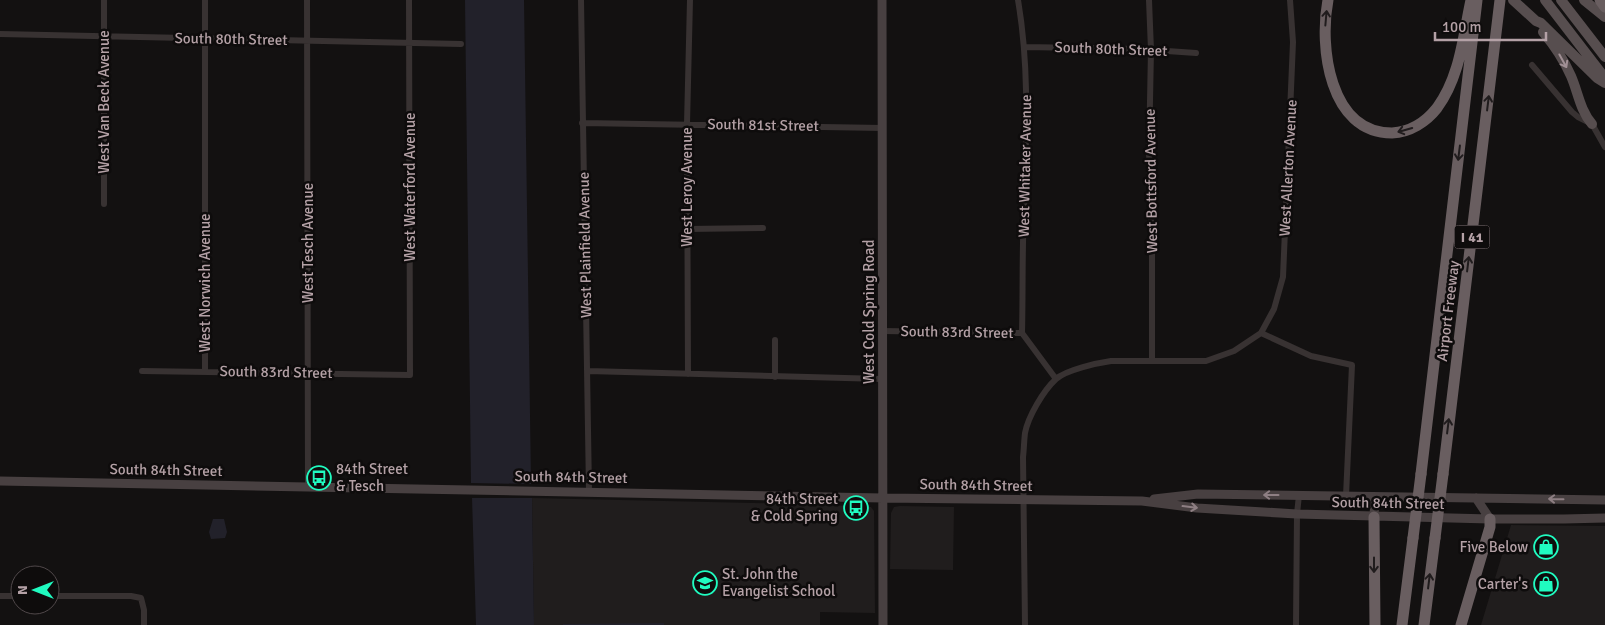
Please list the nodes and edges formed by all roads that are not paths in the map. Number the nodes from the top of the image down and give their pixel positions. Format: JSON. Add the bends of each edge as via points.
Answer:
{"nodes":[{"id":1,"x":104,"y":0,"type":"edge"},
{"id":2,"x":205,"y":0,"type":"edge"},
{"id":3,"x":307,"y":0,"type":"edge"},
{"id":4,"x":409,"y":0,"type":"edge"},
{"id":5,"x":581,"y":0,"type":"edge"},
{"id":6,"x":690,"y":0,"type":"edge"},
{"id":7,"x":882,"y":0,"type":"edge"},
{"id":8,"x":1018,"y":0,"type":"edge"},
{"id":9,"x":1149,"y":0,"type":"edge"},
{"id":10,"x":1290,"y":0,"type":"edge"},
{"id":11,"x":1328,"y":0,"type":"edge"},
{"id":12,"x":1471,"y":0,"type":"edge"},
{"id":13,"x":1478,"y":0,"type":"edge"},
{"id":14,"x":1500,"y":0,"type":"edge"},
{"id":15,"x":1545,"y":0,"type":"edge"},
{"id":16,"x":1561,"y":0,"type":"edge"},
{"id":17,"x":1584,"y":0,"type":"edge"},
{"id":18,"x":1600,"y":0,"type":"edge"},
{"id":19,"x":1517,"y":4,"type":"edge"},
{"id":20,"x":1605,"y":7,"type":"edge"},
{"id":21,"x":1605,"y":16,"type":"edge"},
{"id":22,"x":1536,"y":21,"type":"junction"},
{"id":23,"x":0,"y":34,"type":"edge"},
{"id":24,"x":104,"y":37,"type":"junction"},
{"id":25,"x":205,"y":39,"type":"junction"},
{"id":26,"x":307,"y":40,"type":"junction"},
{"id":27,"x":409,"y":42,"type":"junction"},
{"id":28,"x":461,"y":44,"type":"dead end"},
{"id":29,"x":1025,"y":47,"type":"junction"},
{"id":30,"x":1150,"y":50,"type":"junction"},
{"id":31,"x":1196,"y":53,"type":"dead end"},
{"id":32,"x":1605,"y":57,"type":"edge"},
{"id":33,"x":1532,"y":65,"type":"dead end"},
{"id":34,"x":1605,"y":78,"type":"edge"},
{"id":35,"x":1605,"y":83,"type":"edge"},
{"id":36,"x":582,"y":123,"type":"junction"},
{"id":37,"x":687,"y":124,"type":"junction"},
{"id":38,"x":1592,"y":124,"type":"junction"},
{"id":39,"x":883,"y":128,"type":"junction"},
{"id":40,"x":1605,"y":147,"type":"edge"},
{"id":41,"x":104,"y":204,"type":"dead end"},
{"id":42,"x":763,"y":228,"type":"dead end"},
{"id":43,"x":687,"y":229,"type":"junction"},
{"id":44,"x":882,"y":331,"type":"junction"},
{"id":45,"x":1022,"y":333,"type":"junction"},
{"id":46,"x":1261,"y":333,"type":"junction"},
{"id":47,"x":775,"y":340,"type":"dead end"},
{"id":48,"x":1152,"y":361,"type":"junction"},
{"id":49,"x":142,"y":371,"type":"dead end"},
{"id":50,"x":205,"y":371,"type":"junction"},
{"id":51,"x":588,"y":371,"type":"junction"},
{"id":52,"x":308,"y":373,"type":"junction"},
{"id":53,"x":410,"y":374,"type":"joint"},
{"id":54,"x":688,"y":374,"type":"junction"},
{"id":55,"x":775,"y":377,"type":"junction"},
{"id":56,"x":1056,"y":378,"type":"junction"},
{"id":57,"x":882,"y":379,"type":"junction"},
{"id":58,"x":0,"y":481,"type":"edge"},
{"id":59,"x":308,"y":486,"type":"junction"},
{"id":60,"x":589,"y":491,"type":"junction"},
{"id":61,"x":1299,"y":495,"type":"junction"},
{"id":62,"x":1346,"y":496,"type":"junction"},
{"id":63,"x":1375,"y":496,"type":"junction"},
{"id":64,"x":883,"y":498,"type":"junction"},
{"id":65,"x":1476,"y":498,"type":"junction"},
{"id":66,"x":1023,"y":499,"type":"junction"},
{"id":67,"x":1605,"y":500,"type":"edge"},
{"id":68,"x":1142,"y":501,"type":"junction"},
{"id":69,"x":1297,"y":514,"type":"junction"},
{"id":70,"x":1374,"y":517,"type":"junction"},
{"id":71,"x":1605,"y":518,"type":"edge"},
{"id":72,"x":1490,"y":519,"type":"junction"},
{"id":73,"x":60,"y":596,"type":"edge"},
{"id":74,"x":144,"y":625,"type":"edge"},
{"id":75,"x":883,"y":625,"type":"edge"},
{"id":76,"x":1025,"y":625,"type":"edge"},
{"id":77,"x":1296,"y":625,"type":"edge"},
{"id":78,"x":1374,"y":625,"type":"edge"},
{"id":79,"x":1402,"y":625,"type":"edge"},
{"id":80,"x":1424,"y":625,"type":"edge"},
{"id":81,"x":1461,"y":625,"type":"edge"}],
"edges":[{"from":1,"to":24,"type":"street","name":"West Van Beck Avenue"},
{"from":2,"to":25,"type":"street","name":"West Norwich Avenue"},
{"from":3,"to":26,"type":"street","name":"West Tesch Avenue"},
{"from":4,"to":27,"type":"street","name":"West Waterford Avenue"},
{"from":5,"to":36,"type":"street","name":"West Plainfield Avenue"},
{"from":6,"to":37,"type":"street","name":"West Leroy Avenue"},
{"from":7,"to":39,"type":"street","name":"West Cold Spring Road"},
{"from":8,"to":29,"type":"street","name":"West Whitaker Avenue"},
{"from":9,"to":30,"type":"street","name":"West Bottsford Avenue"},
{"from":10,"to":46,"type":"street","name":"West Allerton Avenue","via":[[1293,42],[1283,277],[1274,308]]},
{"from":12,"to":11,"type":"highway","one_way":true,"via":[[1456,68],[1442,99],[1421,123],[1408,130],[1392,132],[1370,129],[1358,122],[1339,98],[1330,74],[1326,49]]},
{"from":13,"to":79,"type":"highway","name":"Airport Freeway","number":"I 41","one_way":true,"bridge":true},
{"from":80,"to":14,"type":"highway","name":"Airport Freeway","number":"I 41","one_way":true,"bridge":true},
{"from":15,"to":34,"type":"main road"},
{"from":16,"to":32,"type":"main road"},
{"from":17,"to":21,"type":"main road"},
{"from":18,"to":20,"type":"highway"},
{"from":19,"to":22,"type":"main road"},
{"from":22,"to":35,"type":"main road"},
{"from":22,"to":38,"type":"main road","one_way":true,"via":[[1559,54]]},
{"from":23,"to":24,"type":"street","name":"South 80th Street"},
{"from":24,"to":25,"type":"street","name":"South 80th Street"},
{"from":24,"to":41,"type":"street","name":"West Van Beck Avenue"},
{"from":25,"to":26,"type":"street","name":"South 80th Street"},
{"from":25,"to":50,"type":"street","name":"West Norwich Avenue"},
{"from":26,"to":27,"type":"street","name":"South 80th Street"},
{"from":26,"to":52,"type":"street","name":"West Tesch Avenue"},
{"from":27,"to":28,"type":"street","name":"South 80th Street"},
{"from":27,"to":53,"type":"street","name":"West Waterford Avenue"},
{"from":29,"to":30,"type":"street","name":"South 80th Street"},
{"from":29,"to":45,"type":"street","name":"West Whitaker Avenue","via":[[1027,110]]},
{"from":30,"to":31,"type":"street","name":"South 80th Street"},
{"from":30,"to":48,"type":"street","name":"West Bottsford Avenue"},
{"from":33,"to":38,"type":"street","via":[[1572,112]]},
{"from":36,"to":37,"type":"street","name":"South 81st Street"},
{"from":36,"to":51,"type":"street","name":"West Plainfield Avenue"},
{"from":37,"to":39,"type":"street","name":"South 81st Street"},
{"from":37,"to":43,"type":"street","name":"West Leroy Avenue"},
{"from":38,"to":40,"type":"street"},
{"from":39,"to":44,"type":"street","name":"West Cold Spring Road"},
{"from":42,"to":43,"type":"street"},
{"from":43,"to":54,"type":"street","name":"West Leroy Avenue"},
{"from":44,"to":45,"type":"street","name":"South 83rd Street"},
{"from":44,"to":57,"type":"street","name":"West Cold Spring Road"},
{"from":45,"to":56,"type":"street","name":"South 83rd Street"},
{"from":46,"to":48,"type":"street","via":[[1234,351],[1206,361]]},
{"from":46,"to":62,"type":"street","via":[[1311,356],[1352,365]]},
{"from":47,"to":55,"type":"street"},
{"from":48,"to":56,"type":"street","via":[[1099,363]]},
{"from":49,"to":50,"type":"street","name":"South 83rd Street"},
{"from":50,"to":52,"type":"street","name":"South 83rd Street"},
{"from":51,"to":54,"type":"street"},
{"from":51,"to":60,"type":"street","name":"West Plainfield Avenue"},
{"from":52,"to":53,"type":"street","name":"South 83rd Street"},
{"from":52,"to":59,"type":"street","name":"West Tesch Avenue"},
{"from":54,"to":55,"type":"street"},
{"from":55,"to":57,"type":"street"},
{"from":56,"to":66,"type":"street","via":[[1030,417],[1025,432]]},
{"from":57,"to":64,"type":"street","name":"West Cold Spring Road"},
{"from":58,"to":59,"type":"street","name":"South 84th Street"},
{"from":59,"to":60,"type":"street","name":"South 84th Street"},
{"from":60,"to":64,"type":"street","name":"South 84th Street"},
{"from":61,"to":62,"type":"street","name":"South 84th Street"},
{"from":61,"to":68,"type":"street","name":"South 84th Street","one_way":true,"via":[[1198,494]]},
{"from":61,"to":69,"type":"street"},
{"from":62,"to":63,"type":"street","name":"South 84th Street"},
{"from":63,"to":65,"type":"street","name":"South 84th Street"},
{"from":63,"to":70,"type":"street"},
{"from":64,"to":66,"type":"street","name":"South 84th Street"},
{"from":64,"to":75,"type":"street","name":"West Cold Spring Road"},
{"from":67,"to":65,"type":"street","name":"South 84th Street","one_way":true},
{"from":65,"to":72,"type":"street"},
{"from":66,"to":68,"type":"street","name":"South 84th Street"},
{"from":66,"to":76,"type":"street"},
{"from":68,"to":69,"type":"street","name":"South 84th Street","one_way":true},
{"from":69,"to":70,"type":"street","name":"South 84th Street"},
{"from":69,"to":77,"type":"street"},
{"from":70,"to":72,"type":"street","name":"South 84th Street"},
{"from":70,"to":78,"type":"highway","one_way":true},
{"from":71,"to":72,"type":"street","name":"South 84th Street"},
{"from":72,"to":81,"type":"highway"},
{"from":73,"to":74,"type":"street","via":[[141,598]]}]}
